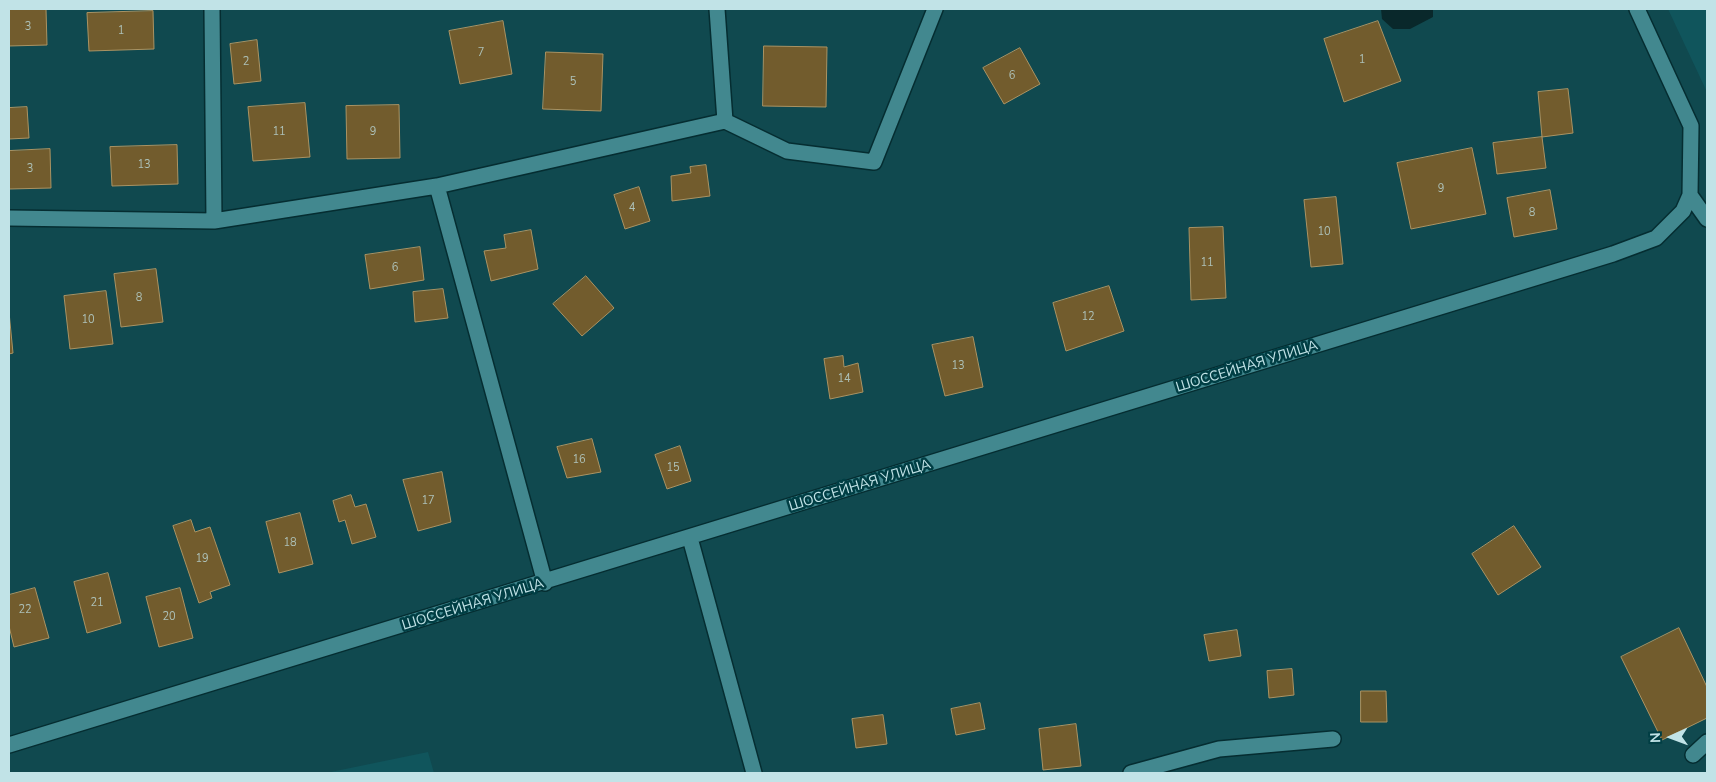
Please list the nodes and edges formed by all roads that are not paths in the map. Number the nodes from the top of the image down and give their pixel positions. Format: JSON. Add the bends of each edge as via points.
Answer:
{"nodes":[{"id":1,"x":212,"y":9,"type":"edge"},
{"id":2,"x":717,"y":9,"type":"edge"},
{"id":3,"x":935,"y":9,"type":"edge"},
{"id":4,"x":1637,"y":9,"type":"edge"},
{"id":5,"x":725,"y":121,"type":"junction"},
{"id":6,"x":437,"y":186,"type":"junction"},
{"id":7,"x":1690,"y":195,"type":"junction"},
{"id":8,"x":9,"y":218,"type":"edge"},
{"id":9,"x":1707,"y":219,"type":"edge"},
{"id":10,"x":214,"y":221,"type":"junction"},
{"id":11,"x":690,"y":538,"type":"junction"},
{"id":12,"x":545,"y":583,"type":"junction"},
{"id":13,"x":1334,"y":739,"type":"dead end"},
{"id":14,"x":1707,"y":742,"type":"edge"},
{"id":15,"x":9,"y":745,"type":"edge"},
{"id":16,"x":1693,"y":756,"type":"dead end"},
{"id":17,"x":754,"y":773,"type":"edge"},
{"id":18,"x":1131,"y":773,"type":"edge"}],
"edges":[{"from":1,"to":10,"type":"street"},
{"from":2,"to":5,"type":"street"},
{"from":3,"to":5,"type":"street","via":[[874,162],[787,151]]},
{"from":4,"to":7,"type":"street","via":[[1691,126]]},
{"from":5,"to":6,"type":"street"},
{"from":6,"to":10,"type":"street"},
{"from":6,"to":12,"type":"street"},
{"from":7,"to":9,"type":"street"},
{"from":7,"to":11,"type":"street","name":"ШОССЕЙНАЯ УЛИЦА","via":[[1683,212],[1656,238],[1613,254]]},
{"from":8,"to":10,"type":"street"},
{"from":11,"to":12,"type":"street","name":"ШОССЕЙНАЯ УЛИЦА"},
{"from":11,"to":17,"type":"street"},
{"from":12,"to":15,"type":"street","name":"ШОССЕЙНАЯ УЛИЦА"},
{"from":13,"to":18,"type":"street","via":[[1219,749]]},
{"from":14,"to":16,"type":"street"}]}
